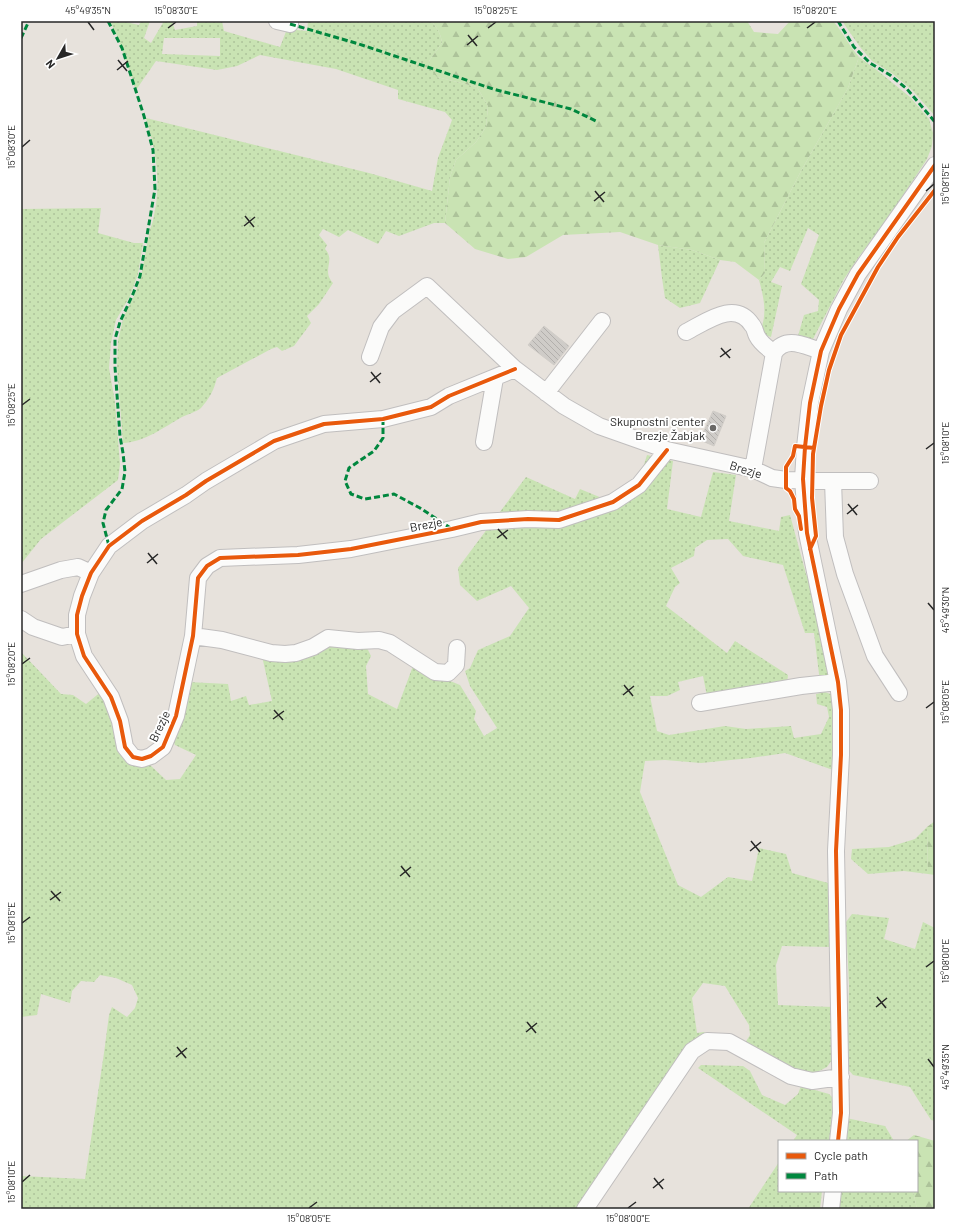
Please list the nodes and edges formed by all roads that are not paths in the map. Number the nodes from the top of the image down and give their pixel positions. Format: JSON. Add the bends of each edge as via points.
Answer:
{"nodes":[{"id":1,"x":935,"y":165,"type":"edge"},
{"id":2,"x":602,"y":321,"type":"dead end"},
{"id":3,"x":686,"y":332,"type":"dead end"},
{"id":4,"x":821,"y":351,"type":"junction"},
{"id":5,"x":774,"y":353,"type":"junction"},
{"id":6,"x":370,"y":357,"type":"dead end"},
{"id":7,"x":515,"y":369,"type":"junction"},
{"id":8,"x":495,"y":378,"type":"junction"},
{"id":9,"x":546,"y":393,"type":"junction"},
{"id":10,"x":484,"y":442,"type":"dead end"},
{"id":11,"x":667,"y":450,"type":"junction"},
{"id":12,"x":753,"y":469,"type":"junction"},
{"id":13,"x":803,"y":479,"type":"junction"},
{"id":14,"x":833,"y":481,"type":"junction"},
{"id":15,"x":870,"y":481,"type":"dead end"},
{"id":16,"x":91,"y":572,"type":"junction"},
{"id":17,"x":21,"y":584,"type":"edge"},
{"id":18,"x":21,"y":619,"type":"edge"},
{"id":19,"x":77,"y":634,"type":"junction"},
{"id":20,"x":193,"y":636,"type":"junction"},
{"id":21,"x":457,"y":648,"type":"dead end"},
{"id":22,"x":838,"y":682,"type":"junction"},
{"id":23,"x":899,"y":693,"type":"dead end"},
{"id":24,"x":700,"y":703,"type":"dead end"},
{"id":25,"x":840,"y":1077,"type":"junction"},
{"id":26,"x":838,"y":1140,"type":"edge"},
{"id":27,"x":833,"y":1192,"type":"edge"},
{"id":28,"x":586,"y":1209,"type":"edge"},
{"id":29,"x":831,"y":1209,"type":"edge"}],
"edges":[{"from":1,"to":4,"type":"street","via":[[858,274]]},
{"from":2,"to":9,"type":"street"},
{"from":3,"to":5,"type":"street","via":[[725,313],[738,313],[747,318],[762,343]]},
{"from":4,"to":5,"type":"street","via":[[796,343],[786,343],[779,346]]},
{"from":4,"to":13,"type":"street","via":[[810,404]]},
{"from":5,"to":12,"type":"street"},
{"from":6,"to":7,"type":"street","name":"Brezje","via":[[381,327],[393,311],[427,286]]},
{"from":7,"to":8,"type":"street","name":"Brezje"},
{"from":7,"to":9,"type":"street","name":"Brezje"},
{"from":8,"to":10,"type":"street"},
{"from":8,"to":16,"type":"street","name":"Brezje","via":[[449,396],[431,407],[383,419],[324,424],[274,442],[142,521],[108,546]]},
{"from":9,"to":11,"type":"street","name":"Brezje","via":[[599,426]]},
{"from":11,"to":12,"type":"street","name":"Brezje"},
{"from":11,"to":20,"type":"street","name":"Brezje","via":[[638,485],[613,502],[559,520],[481,522],[351,549],[298,555],[220,558],[208,566],[198,578]]},
{"from":12,"to":13,"type":"street","name":"Brezje","via":[[772,478]]},
{"from":13,"to":14,"type":"street","name":"Brezje"},
{"from":13,"to":22,"type":"street","via":[[807,533]]},
{"from":14,"to":15,"type":"street","name":"Brezje"},
{"from":14,"to":23,"type":"street","via":[[835,537],[845,574],[875,656]]},
{"from":16,"to":17,"type":"street","via":[[78,567]]},
{"from":16,"to":19,"type":"street","name":"Brezje","via":[[82,596]]},
{"from":18,"to":19,"type":"street","via":[[33,627],[62,637]]},
{"from":19,"to":20,"type":"street","name":"Brezje","via":[[84,656],[111,697],[120,721],[125,747],[133,757],[142,759],[163,747],[176,716]]},
{"from":20,"to":21,"type":"street","via":[[222,640],[271,654],[296,653],[328,638],[379,640],[390,643],[435,672],[448,673],[456,665]]},
{"from":22,"to":24,"type":"street"},
{"from":22,"to":25,"type":"street","via":[[841,710],[836,851]]},
{"from":25,"to":26,"type":"street","via":[[841,1113]]},
{"from":25,"to":28,"type":"street","via":[[812,1081],[791,1076],[729,1042],[707,1041],[692,1052]]},
{"from":27,"to":29,"type":"street"}]}
